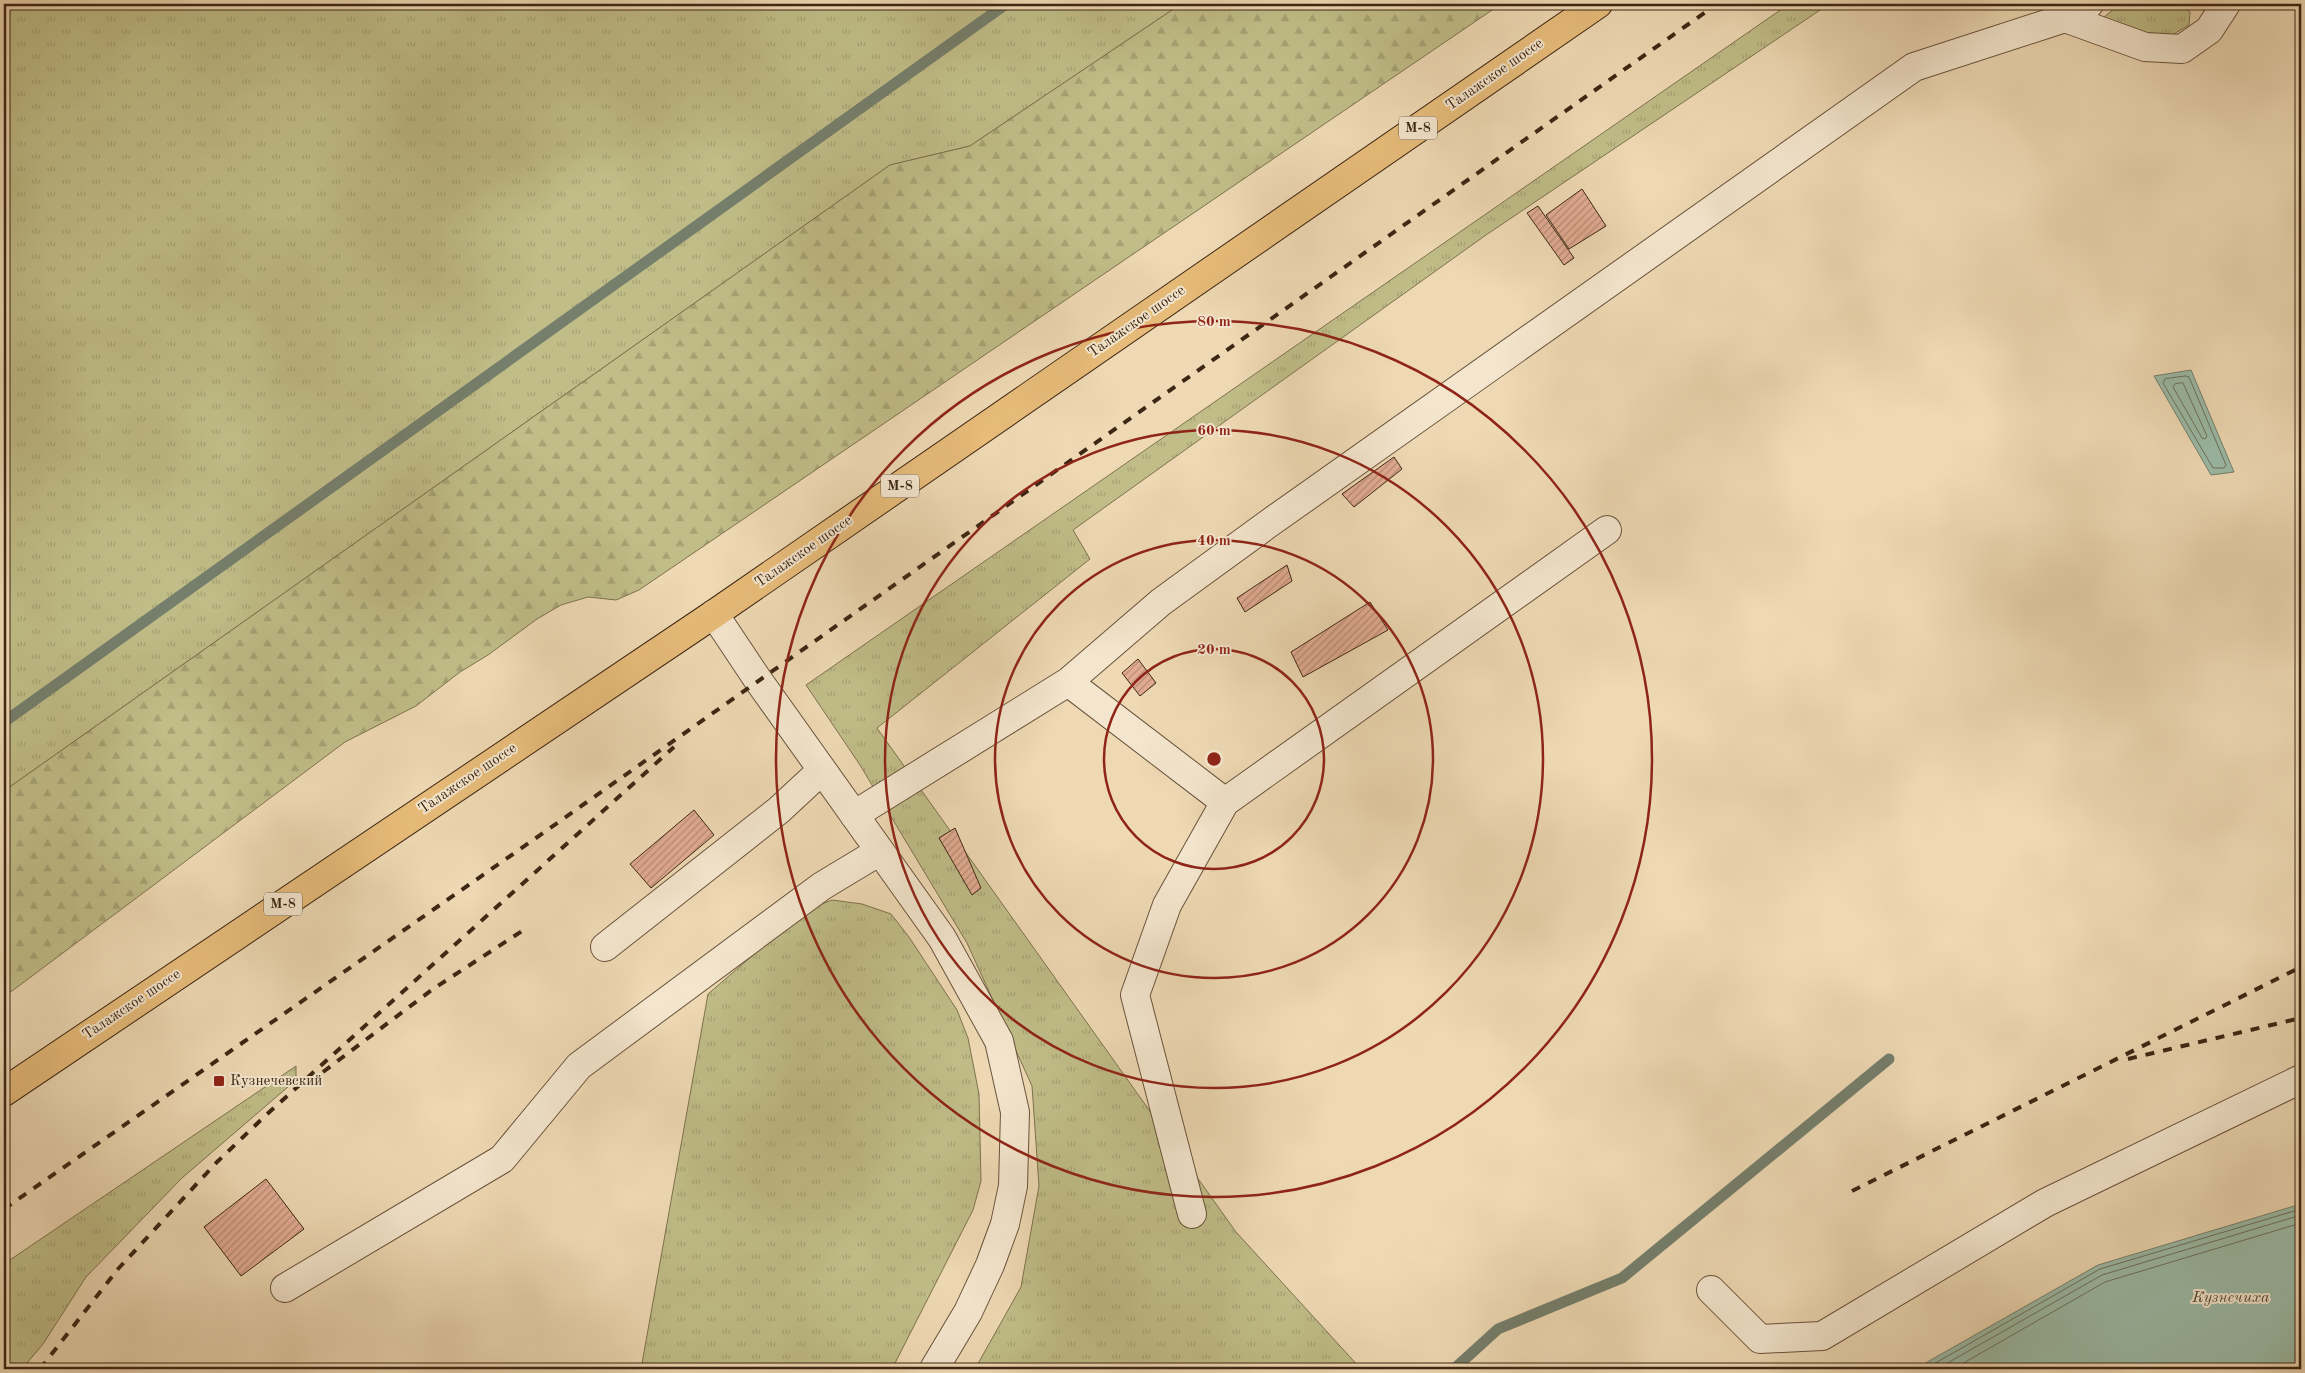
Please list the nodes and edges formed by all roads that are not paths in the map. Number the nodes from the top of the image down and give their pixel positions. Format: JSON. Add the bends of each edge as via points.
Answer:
{"nodes":[{"id":1,"x":1598,"y":4,"type":"edge"},
{"id":2,"x":2089,"y":4,"type":"edge"},
{"id":3,"x":2226,"y":4,"type":"edge"},
{"id":4,"x":2064,"y":18,"type":"junction"},
{"id":5,"x":1608,"y":530,"type":"dead end"},
{"id":6,"x":714,"y":614,"type":"junction"},
{"id":7,"x":1068,"y":682,"type":"junction"},
{"id":8,"x":822,"y":770,"type":"junction"},
{"id":9,"x":1225,"y":802,"type":"junction"},
{"id":10,"x":854,"y":815,"type":"junction"},
{"id":11,"x":880,"y":851,"type":"junction"},
{"id":12,"x":605,"y":947,"type":"dead end"},
{"id":13,"x":2301,"y":1078,"type":"edge"},
{"id":14,"x":4,"y":1092,"type":"edge"},
{"id":15,"x":1192,"y":1214,"type":"dead end"},
{"id":16,"x":285,"y":1288,"type":"dead end"},
{"id":17,"x":1711,"y":1290,"type":"dead end"},
{"id":18,"x":934,"y":1369,"type":"edge"}],
"edges":[{"from":1,"to":6,"type":"main road","name":"Талажское шоссе","number":"М-8"},
{"from":2,"to":4,"type":"street"},
{"from":3,"to":4,"type":"street","via":[[2209,30],[2182,49],[2145,47]]},
{"from":4,"to":7,"type":"street","via":[[1914,68],[1268,524],[1161,602]]},
{"from":5,"to":9,"type":"street"},
{"from":6,"to":8,"type":"street"},
{"from":6,"to":14,"type":"main road","name":"Талажское шоссе","number":"М-8"},
{"from":7,"to":9,"type":"street"},
{"from":7,"to":10,"type":"street"},
{"from":8,"to":10,"type":"street"},
{"from":8,"to":12,"type":"street","via":[[779,810]]},
{"from":9,"to":15,"type":"street","via":[[1167,906],[1134,995]]},
{"from":10,"to":11,"type":"street"},
{"from":11,"to":16,"type":"street","via":[[822,886],[579,1066],[502,1159]]},
{"from":11,"to":18,"type":"street","via":[[942,938],[999,1041],[1015,1112],[1013,1186],[1005,1224],[968,1312]]},
{"from":13,"to":17,"type":"street","via":[[2045,1203],[1822,1336],[1760,1340]]}]}
